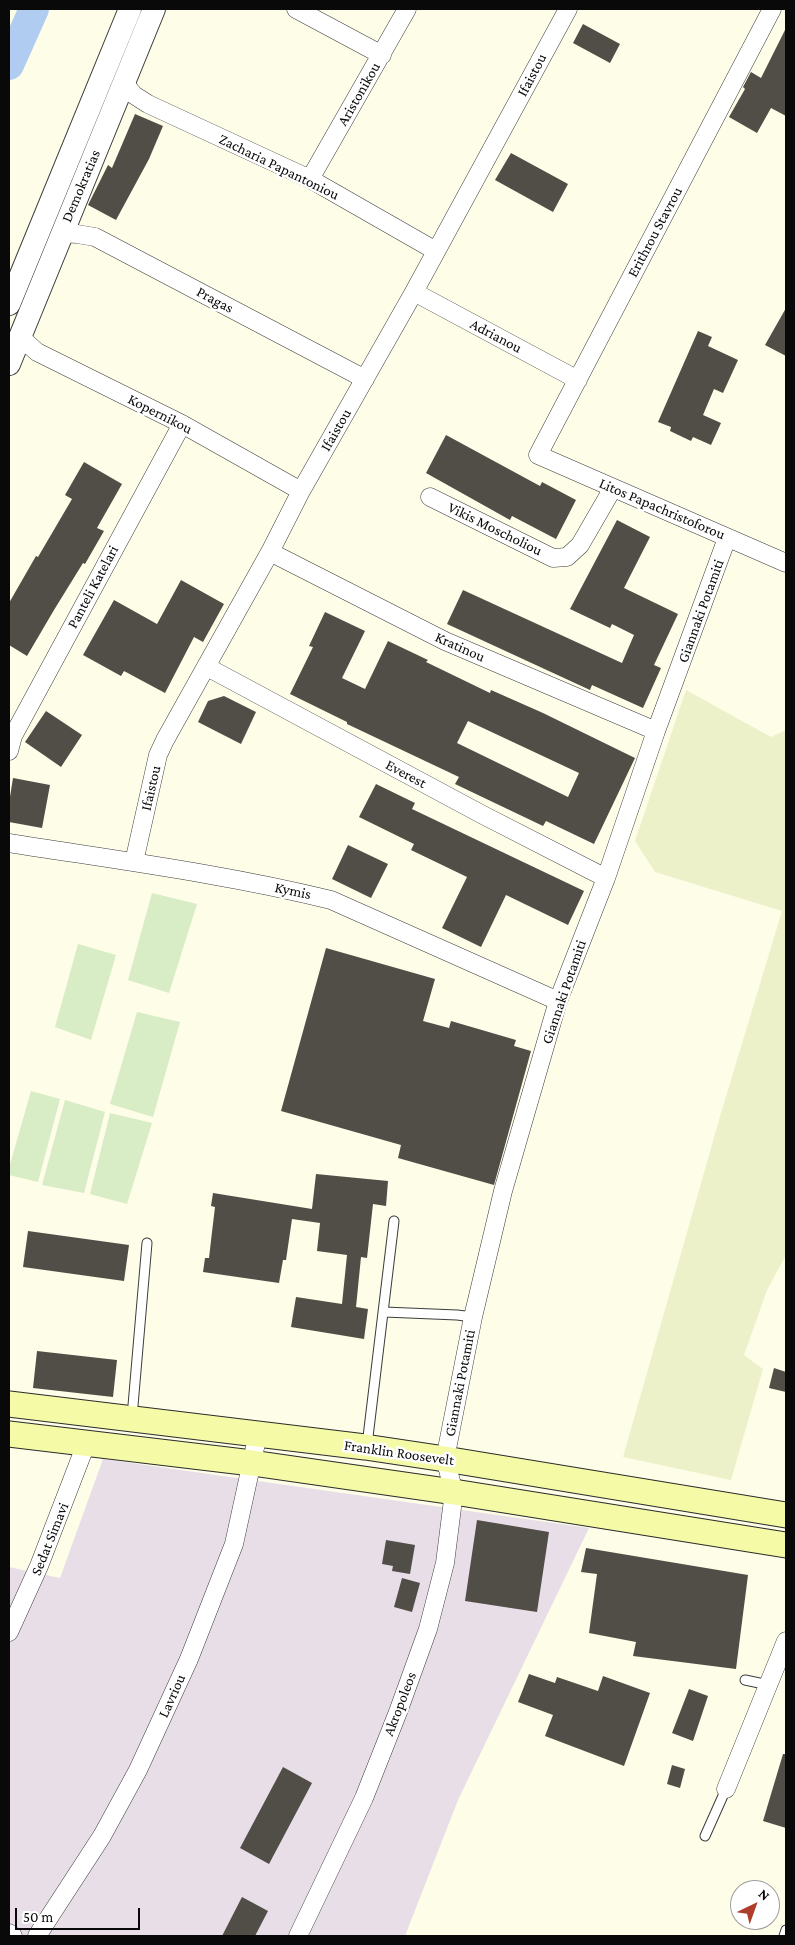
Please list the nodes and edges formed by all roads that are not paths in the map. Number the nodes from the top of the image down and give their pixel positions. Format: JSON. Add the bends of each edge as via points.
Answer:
{"nodes":[{"id":1,"x":130,"y":9,"type":"edge"},
{"id":2,"x":154,"y":9,"type":"edge"},
{"id":3,"x":296,"y":9,"type":"edge"},
{"id":4,"x":408,"y":9,"type":"edge"},
{"id":5,"x":568,"y":9,"type":"edge"},
{"id":6,"x":772,"y":9,"type":"edge"},
{"id":7,"x":382,"y":55,"type":"junction"},
{"id":8,"x":124,"y":83,"type":"junction"},
{"id":9,"x":310,"y":180,"type":"junction"},
{"id":10,"x":62,"y":233,"type":"junction"},
{"id":11,"x":436,"y":251,"type":"junction"},
{"id":12,"x":414,"y":292,"type":"junction"},
{"id":13,"x":9,"y":304,"type":"edge"},
{"id":14,"x":20,"y":337,"type":"junction"},
{"id":15,"x":9,"y":364,"type":"edge"},
{"id":16,"x":365,"y":379,"type":"junction"},
{"id":17,"x":578,"y":380,"type":"junction"},
{"id":18,"x":182,"y":424,"type":"junction"},
{"id":19,"x":538,"y":456,"type":"joint"},
{"id":20,"x":613,"y":488,"type":"junction"},
{"id":21,"x":301,"y":491,"type":"junction"},
{"id":22,"x":430,"y":497,"type":"dead end"},
{"id":23,"x":727,"y":538,"type":"junction"},
{"id":24,"x":270,"y":552,"type":"junction"},
{"id":25,"x":786,"y":563,"type":"edge"},
{"id":26,"x":207,"y":667,"type":"junction"},
{"id":27,"x":656,"y":731,"type":"junction"},
{"id":28,"x":10,"y":740,"type":"edge"},
{"id":29,"x":9,"y":844,"type":"edge"},
{"id":30,"x":134,"y":862,"type":"junction"},
{"id":31,"x":606,"y":878,"type":"junction"},
{"id":32,"x":558,"y":1001,"type":"junction"},
{"id":33,"x":394,"y":1221,"type":"dead end"},
{"id":34,"x":147,"y":1243,"type":"dead end"},
{"id":35,"x":384,"y":1312,"type":"junction"},
{"id":36,"x":472,"y":1317,"type":"junction"},
{"id":37,"x":9,"y":1404,"type":"edge"},
{"id":38,"x":132,"y":1420,"type":"junction"},
{"id":39,"x":9,"y":1434,"type":"edge"},
{"id":40,"x":258,"y":1434,"type":"junction"},
{"id":41,"x":86,"y":1444,"type":"junction"},
{"id":42,"x":365,"y":1447,"type":"junction"},
{"id":43,"x":445,"y":1459,"type":"junction"},
{"id":44,"x":252,"y":1463,"type":"junction"},
{"id":45,"x":454,"y":1492,"type":"junction"},
{"id":46,"x":786,"y":1515,"type":"edge"},
{"id":47,"x":786,"y":1545,"type":"edge"},
{"id":48,"x":9,"y":1632,"type":"edge"},
{"id":49,"x":786,"y":1641,"type":"edge"},
{"id":50,"x":744,"y":1680,"type":"dead end"},
{"id":51,"x":769,"y":1685,"type":"junction"},
{"id":52,"x":726,"y":1789,"type":"joint"},
{"id":53,"x":705,"y":1836,"type":"dead end"},
{"id":54,"x":786,"y":1930,"type":"edge"},
{"id":55,"x":9,"y":1933,"type":"edge"},
{"id":56,"x":13,"y":1936,"type":"edge"},
{"id":57,"x":37,"y":1936,"type":"edge"},
{"id":58,"x":298,"y":1936,"type":"edge"},
{"id":59,"x":784,"y":1936,"type":"edge"}],
"edges":[{"from":1,"to":13,"type":"street","name":"Demokratias"},
{"from":2,"to":8,"type":"street","name":"Demokratias"},
{"from":3,"to":7,"type":"street"},
{"from":4,"to":7,"type":"street","name":"Aristonikou"},
{"from":5,"to":11,"type":"street","name":"Ifaistou"},
{"from":6,"to":17,"type":"street","name":"Erithrou Stavrou"},
{"from":7,"to":9,"type":"street","name":"Aristonikou"},
{"from":8,"to":9,"type":"street","name":"Zacharia Papantoniou","via":[[134,96],[148,104]]},
{"from":8,"to":10,"type":"street","name":"Demokratias"},
{"from":9,"to":11,"type":"street","name":"Zacharia Papantoniou"},
{"from":10,"to":14,"type":"street","name":"Demokratias"},
{"from":10,"to":16,"type":"street","name":"Pragas","via":[[95,237]]},
{"from":11,"to":12,"type":"street","name":"Ifaistou"},
{"from":12,"to":16,"type":"street","name":"Ifaistou"},
{"from":12,"to":17,"type":"street","name":"Adrianou"},
{"from":14,"to":15,"type":"street","name":"Demokratias"},
{"from":14,"to":18,"type":"street","name":"Kopernikou","via":[[37,352]]},
{"from":16,"to":21,"type":"street","name":"Ifaistou"},
{"from":17,"to":19,"type":"street","name":"Erithrou Stavrou"},
{"from":18,"to":21,"type":"street","name":"Kopernikou"},
{"from":18,"to":28,"type":"street","name":"Panteli Katelari"},
{"from":19,"to":20,"type":"street","name":"Litos Papachristoforou"},
{"from":20,"to":22,"type":"street","name":"Vikis Moscholiou","via":[[580,545],[567,557],[552,558]]},
{"from":20,"to":23,"type":"street","name":"Litos Papachristoforou"},
{"from":21,"to":24,"type":"street","name":"Ifaistou"},
{"from":23,"to":25,"type":"street","name":"Litos Papachristoforou"},
{"from":23,"to":27,"type":"street","name":"Giannaki Potamiti"},
{"from":24,"to":26,"type":"street","name":"Ifaistou"},
{"from":24,"to":27,"type":"street","name":"Kratinou","via":[[445,641]]},
{"from":26,"to":30,"type":"street","name":"Ifaistou","via":[[158,755]]},
{"from":26,"to":31,"type":"street","name":"Everest"},
{"from":27,"to":31,"type":"street","name":"Giannaki Potamiti"},
{"from":29,"to":30,"type":"street","name":"Kymis"},
{"from":30,"to":32,"type":"street","name":"Kymis","via":[[331,900]]},
{"from":31,"to":32,"type":"street","name":"Giannaki Potamiti"},
{"from":32,"to":36,"type":"street","name":"Giannaki Potamiti","via":[[503,1191]]},
{"from":33,"to":35,"type":"lane"},
{"from":34,"to":38,"type":"lane"},
{"from":35,"to":36,"type":"lane"},
{"from":35,"to":42,"type":"lane"},
{"from":36,"to":43,"type":"street","name":"Giannaki Potamiti"},
{"from":37,"to":38,"type":"main road","name":"Franklin Roosevelt"},
{"from":38,"to":40,"type":"main road","name":"Franklin Roosevelt"},
{"from":39,"to":41,"type":"main road","name":"Franklin Roosevelt"},
{"from":40,"to":42,"type":"main road","name":"Franklin Roosevelt"},
{"from":40,"to":44,"type":"street","name":"Lavriou"},
{"from":41,"to":44,"type":"main road","name":"Franklin Roosevelt"},
{"from":41,"to":48,"type":"street","name":"Sedat Simavi","via":[[39,1566]]},
{"from":42,"to":43,"type":"main road","name":"Franklin Roosevelt"},
{"from":43,"to":45,"type":"street","name":"Akropoleos"},
{"from":43,"to":46,"type":"main road","name":"Franklin Roosevelt"},
{"from":44,"to":45,"type":"main road","name":"Franklin Roosevelt"},
{"from":44,"to":57,"type":"street","name":"Lavriou","via":[[234,1544],[189,1659],[138,1770],[102,1836]]},
{"from":45,"to":47,"type":"main road","name":"Franklin Roosevelt"},
{"from":45,"to":58,"type":"street","name":"Akropoleos","via":[[445,1563],[428,1629],[364,1798]]},
{"from":49,"to":51,"type":"street"},
{"from":50,"to":51,"type":"lane"},
{"from":51,"to":52,"type":"street"},
{"from":52,"to":53,"type":"lane"},
{"from":54,"to":59,"type":"lane"},
{"from":55,"to":56,"type":"street"}]}
